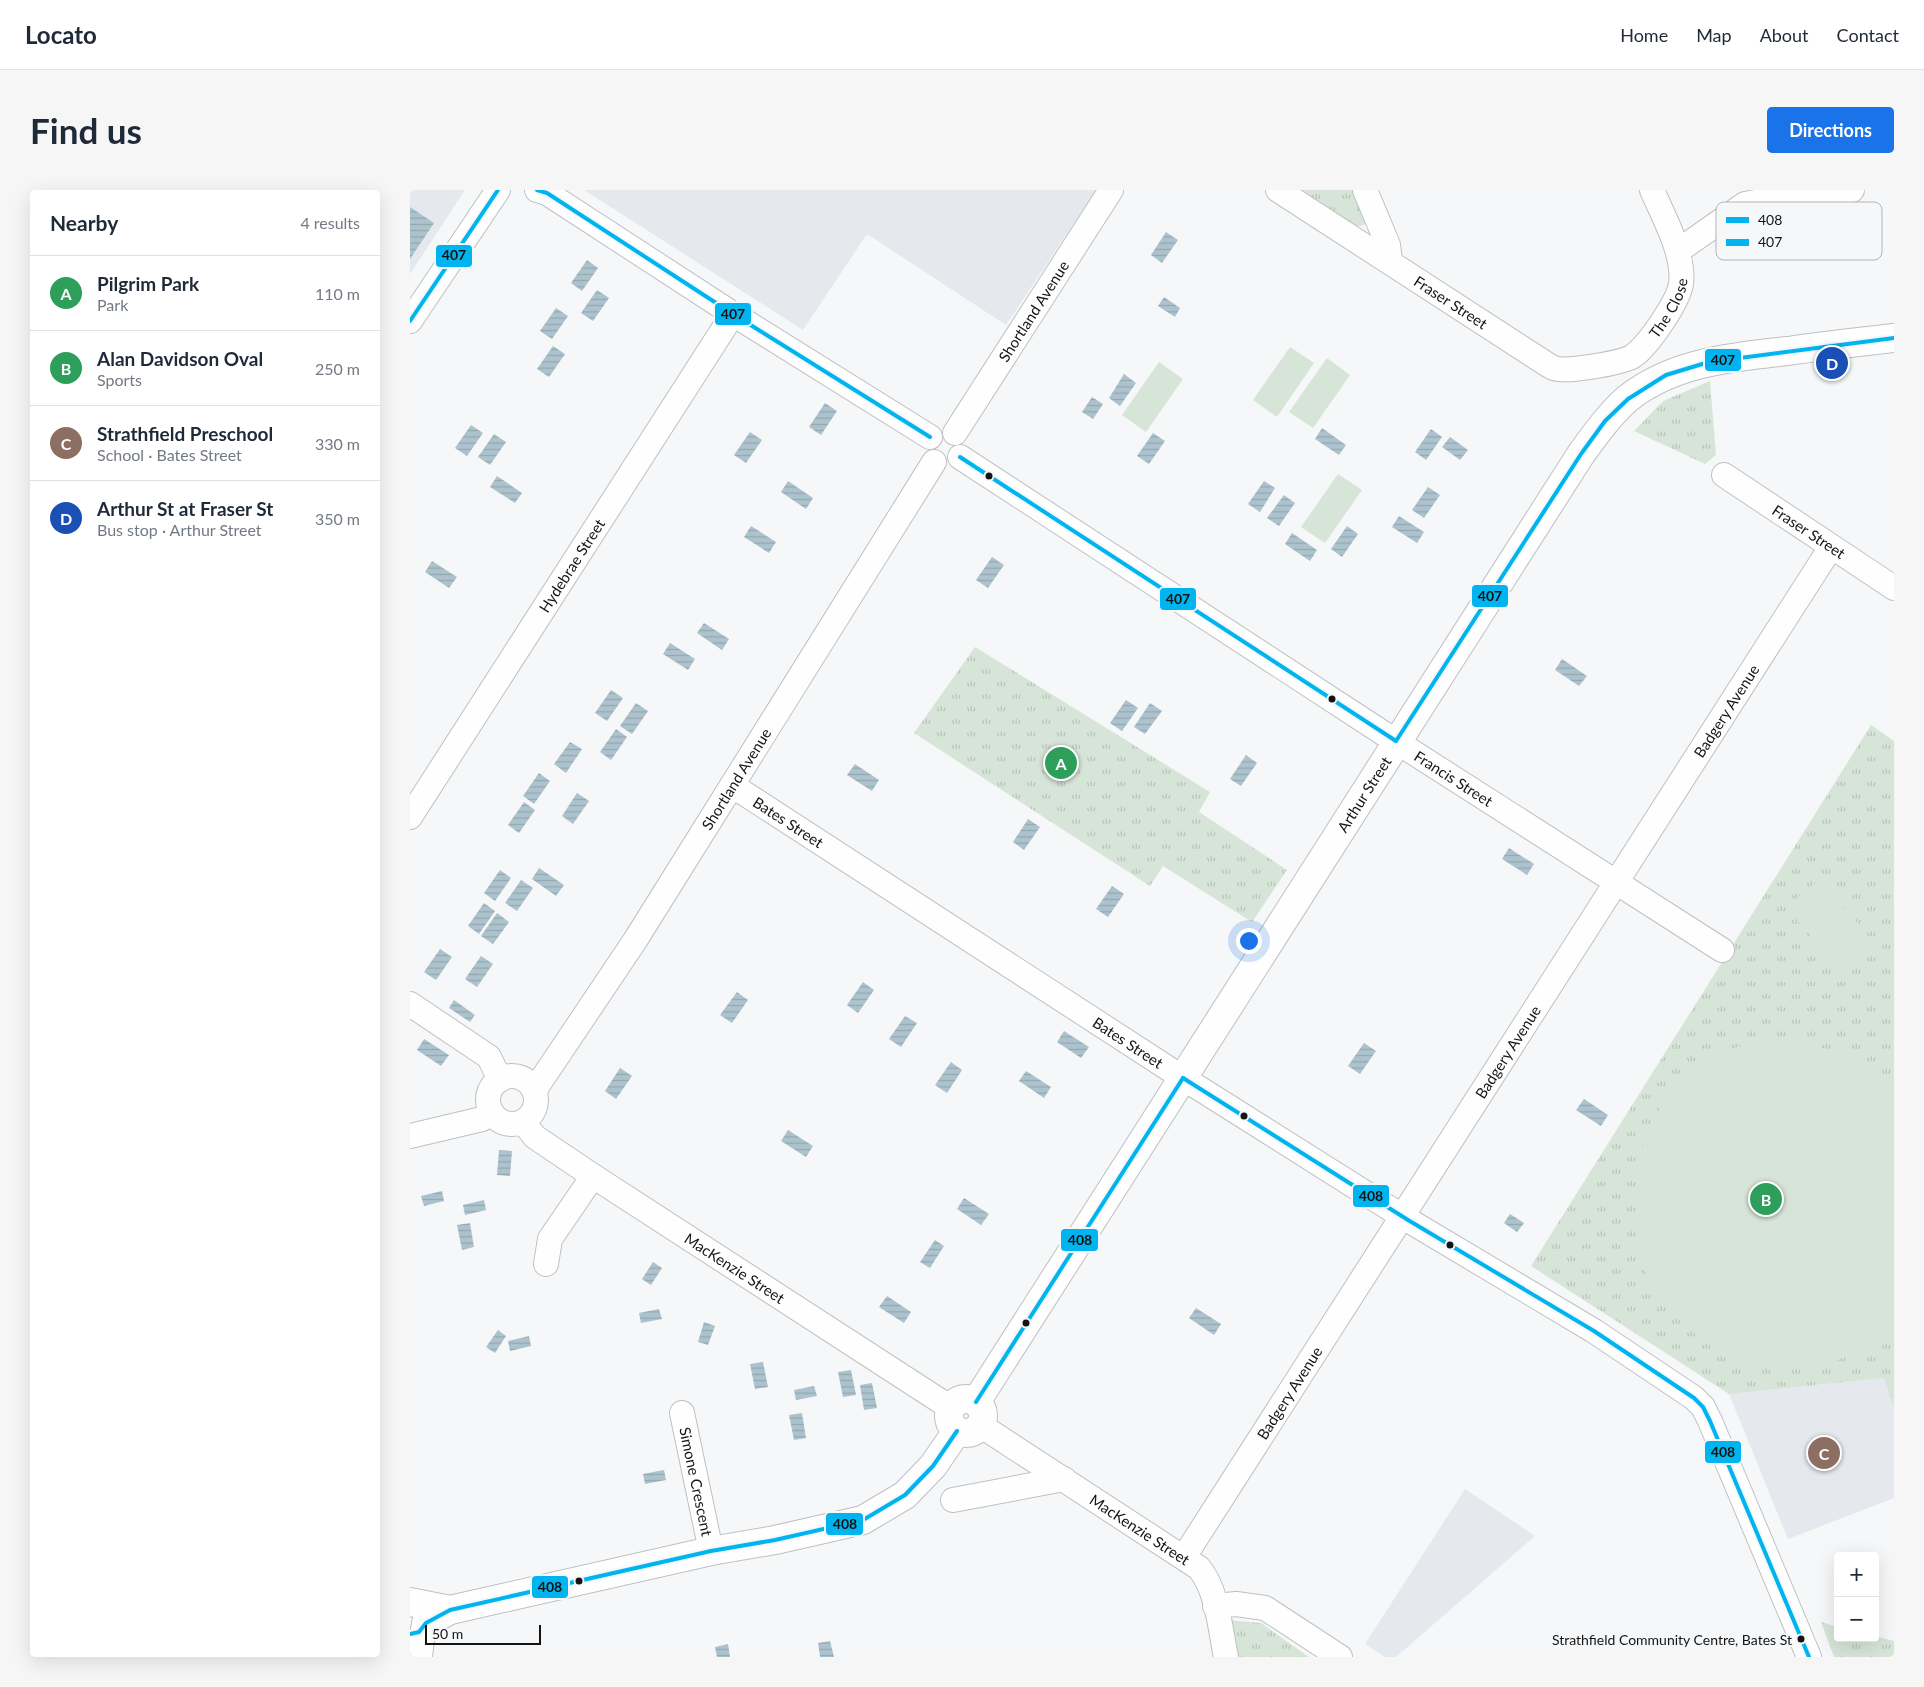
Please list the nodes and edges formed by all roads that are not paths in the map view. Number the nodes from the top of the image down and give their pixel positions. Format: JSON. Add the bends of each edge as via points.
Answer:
{"nodes":[{"id":1,"x":498,"y":190,"type":"edge"},
{"id":2,"x":537,"y":190,"type":"edge"},
{"id":3,"x":1111,"y":190,"type":"edge"},
{"id":4,"x":1278,"y":190,"type":"edge"},
{"id":5,"x":1365,"y":190,"type":"edge"},
{"id":6,"x":1652,"y":190,"type":"edge"},
{"id":7,"x":1852,"y":190,"type":"edge"},
{"id":8,"x":1756,"y":202,"type":"edge"},
{"id":9,"x":1716,"y":224,"type":"edge"},
{"id":10,"x":1678,"y":251,"type":"junction"},
{"id":11,"x":1390,"y":261,"type":"junction"},
{"id":12,"x":733,"y":314,"type":"junction"},
{"id":13,"x":410,"y":321,"type":"edge"},
{"id":14,"x":1894,"y":338,"type":"edge"},
{"id":15,"x":1635,"y":356,"type":"joint"},
{"id":16,"x":955,"y":433,"type":"junction"},
{"id":17,"x":930,"y":437,"type":"junction"},
{"id":18,"x":960,"y":457,"type":"junction"},
{"id":19,"x":934,"y":462,"type":"junction"},
{"id":20,"x":1724,"y":475,"type":"dead end"},
{"id":21,"x":1831,"y":547,"type":"junction"},
{"id":22,"x":1894,"y":588,"type":"edge"},
{"id":23,"x":1396,"y":741,"type":"junction"},
{"id":24,"x":733,"y":786,"type":"junction"},
{"id":25,"x":410,"y":817,"type":"edge"},
{"id":26,"x":1617,"y":883,"type":"junction"},
{"id":27,"x":1722,"y":950,"type":"dead end"},
{"id":28,"x":410,"y":1004,"type":"edge"},
{"id":29,"x":1183,"y":1078,"type":"junction"},
{"id":30,"x":500,"y":1080,"type":"junction"},
{"id":31,"x":534,"y":1091,"type":"junction"},
{"id":32,"x":492,"y":1113,"type":"junction"},
{"id":33,"x":523,"y":1122,"type":"junction"},
{"id":34,"x":410,"y":1136,"type":"edge"},
{"id":35,"x":593,"y":1176,"type":"junction"},
{"id":36,"x":1401,"y":1216,"type":"junction"},
{"id":37,"x":546,"y":1264,"type":"dead end"},
{"id":38,"x":682,"y":1413,"type":"dead end"},
{"id":39,"x":966,"y":1417,"type":"junction"},
{"id":40,"x":1064,"y":1479,"type":"junction"},
{"id":41,"x":953,"y":1500,"type":"dead end"},
{"id":42,"x":711,"y":1551,"type":"junction"},
{"id":43,"x":1184,"y":1557,"type":"junction"},
{"id":44,"x":1215,"y":1606,"type":"junction"},
{"id":45,"x":415,"y":1617,"type":"edge"},
{"id":46,"x":419,"y":1657,"type":"edge"},
{"id":47,"x":1226,"y":1657,"type":"edge"},
{"id":48,"x":1340,"y":1657,"type":"edge"},
{"id":49,"x":1809,"y":1657,"type":"edge"}],
"edges":[{"from":1,"to":13,"type":"street"},
{"from":2,"to":12,"type":"street","via":[[571,208]]},
{"from":3,"to":16,"type":"street","name":"Shortland Avenue"},
{"from":4,"to":11,"type":"street","name":"Fraser Street"},
{"from":5,"to":11,"type":"street","via":[[1388,245]]},
{"from":6,"to":10,"type":"street","name":"The Close"},
{"from":7,"to":8,"type":"street"},
{"from":9,"to":10,"type":"street"},
{"from":10,"to":15,"type":"street","name":"The Close","via":[[1681,284],[1673,303]]},
{"from":11,"to":15,"type":"street","name":"Fraser Street","via":[[1560,370],[1613,364]]},
{"from":12,"to":17,"type":"street"},
{"from":12,"to":25,"type":"street","name":"Hydebrae Street"},
{"from":14,"to":23,"type":"main road","name":"Arthur Street","via":[[1708,362],[1666,375],[1628,399],[1605,421],[1581,454]]},
{"from":16,"to":17,"type":"street","via":[[939,431]]},
{"from":16,"to":18,"type":"street","via":[[961,441]]},
{"from":17,"to":19,"type":"street","via":[[927,448]]},
{"from":18,"to":19,"type":"street","via":[[951,464]]},
{"from":18,"to":23,"type":"street","name":"Francis Street"},
{"from":19,"to":24,"type":"street","name":"Shortland Avenue"},
{"from":20,"to":21,"type":"street","name":"Fraser Street"},
{"from":21,"to":22,"type":"street","name":"Fraser Street"},
{"from":21,"to":26,"type":"street","name":"Badgery Avenue"},
{"from":23,"to":26,"type":"street","name":"Francis Street"},
{"from":23,"to":29,"type":"main road","name":"Arthur Street"},
{"from":24,"to":29,"type":"street","name":"Bates Street"},
{"from":24,"to":31,"type":"street","name":"Shortland Avenue"},
{"from":26,"to":27,"type":"street","name":"Francis Street"},
{"from":26,"to":36,"type":"street","name":"Badgery Avenue"},
{"from":28,"to":30,"type":"street","via":[[489,1057]]},
{"from":29,"to":36,"type":"street","name":"Bates Street"},
{"from":29,"to":39,"type":"main road","name":"Arthur Street"},
{"from":30,"to":31,"type":"street","via":[[512,1075],[526,1080]]},
{"from":30,"to":32,"type":"street","via":[[492,1087],[489,1096]]},
{"from":31,"to":33,"type":"street","via":[[533,1109]]},
{"from":32,"to":33,"type":"street","via":[[498,1120],[513,1126]]},
{"from":32,"to":34,"type":"street","via":[[482,1119]]},
{"from":33,"to":35,"type":"street","name":"MacKenzie Street","via":[[535,1137]]},
{"from":35,"to":37,"type":"street","via":[[550,1239]]},
{"from":35,"to":39,"type":"street","name":"MacKenzie Street"},
{"from":36,"to":43,"type":"street","name":"Badgery Avenue"},
{"from":36,"to":49,"type":"street","name":"Bates Street","via":[[1594,1331],[1703,1407]]},
{"from":38,"to":42,"type":"street","name":"Simone Crescent"},
{"from":39,"to":40,"type":"street","name":"MacKenzie Street"},
{"from":39,"to":42,"type":"main road","name":"Arthur Street","via":[[933,1466],[905,1495],[863,1520]]},
{"from":40,"to":41,"type":"street"},
{"from":40,"to":43,"type":"street","name":"MacKenzie Street"},
{"from":42,"to":45,"type":"main road","name":"Arthur Street"},
{"from":43,"to":44,"type":"street","name":"MacKenzie Street","via":[[1203,1574]]},
{"from":44,"to":47,"type":"street","name":"MacKenzie Street"},
{"from":44,"to":48,"type":"street","via":[[1236,1604],[1265,1608]]},
{"from":45,"to":46,"type":"street"}]}
